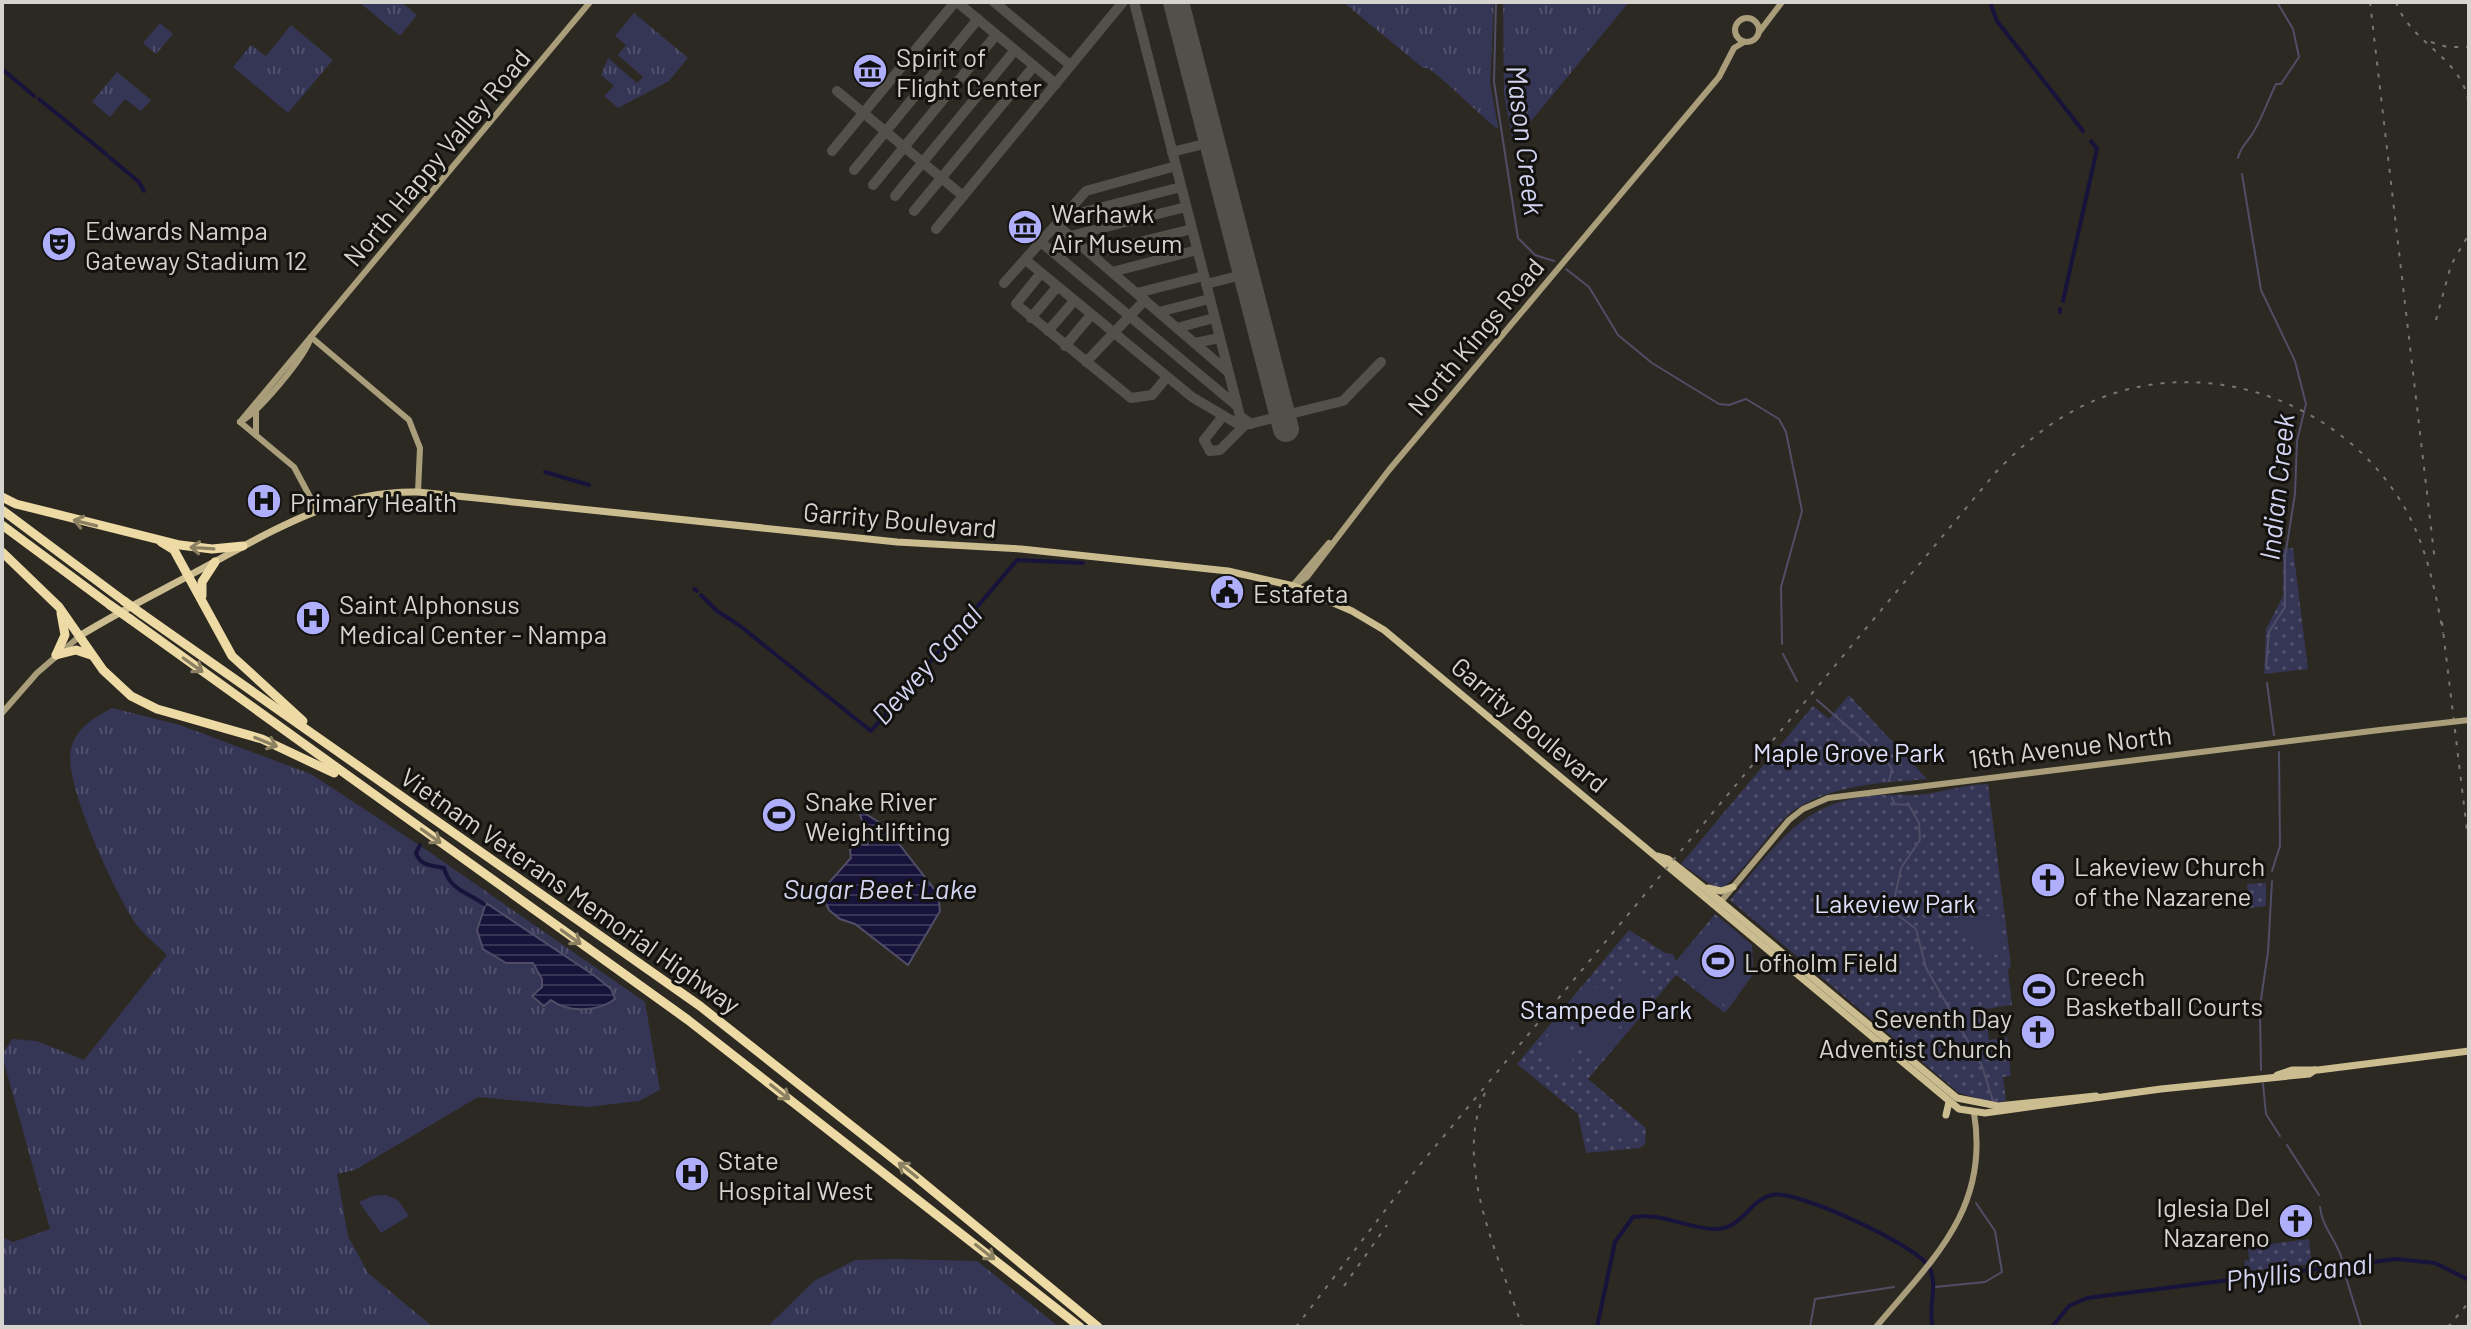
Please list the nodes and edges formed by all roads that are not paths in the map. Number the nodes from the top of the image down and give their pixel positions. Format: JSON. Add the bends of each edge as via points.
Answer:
{"nodes":[{"id":1,"x":590,"y":2,"type":"edge"},
{"id":2,"x":1779,"y":2,"type":"edge"},
{"id":3,"x":1752,"y":19,"type":"junction"},
{"id":4,"x":1760,"y":31,"type":"junction"},
{"id":5,"x":1735,"y":33,"type":"junction"},
{"id":6,"x":1744,"y":42,"type":"junction"},
{"id":7,"x":1709,"y":87,"type":"junction"},
{"id":8,"x":311,"y":337,"type":"junction"},
{"id":9,"x":257,"y":408,"type":"junction"},
{"id":10,"x":240,"y":422,"type":"junction"},
{"id":11,"x":256,"y":435,"type":"junction"},
{"id":12,"x":418,"y":492,"type":"junction"},
{"id":13,"x":2,"y":497,"type":"edge"},
{"id":14,"x":2,"y":510,"type":"edge"},
{"id":15,"x":317,"y":510,"type":"junction"},
{"id":16,"x":2,"y":525,"type":"edge"},
{"id":17,"x":161,"y":542,"type":"junction"},
{"id":18,"x":243,"y":546,"type":"junction"},
{"id":19,"x":2,"y":552,"type":"edge"},
{"id":20,"x":215,"y":562,"type":"junction"},
{"id":21,"x":188,"y":575,"type":"junction"},
{"id":22,"x":1294,"y":586,"type":"junction"},
{"id":23,"x":59,"y":607,"type":"junction"},
{"id":24,"x":205,"y":607,"type":"junction"},
{"id":25,"x":81,"y":635,"type":"junction"},
{"id":26,"x":56,"y":655,"type":"junction"},
{"id":27,"x":96,"y":660,"type":"junction"},
{"id":28,"x":2,"y":713,"type":"edge"},
{"id":29,"x":2469,"y":720,"type":"edge"},
{"id":30,"x":345,"y":757,"type":"junction"},
{"id":31,"x":368,"y":791,"type":"junction"},
{"id":32,"x":1658,"y":856,"type":"junction"},
{"id":33,"x":1702,"y":886,"type":"junction"},
{"id":34,"x":1733,"y":887,"type":"junction"},
{"id":35,"x":1718,"y":905,"type":"junction"},
{"id":36,"x":2469,"y":1051,"type":"edge"},
{"id":37,"x":2096,"y":1097,"type":"junction"},
{"id":38,"x":1953,"y":1100,"type":"junction"},
{"id":39,"x":1998,"y":1106,"type":"junction"},
{"id":40,"x":1974,"y":1113,"type":"junction"},
{"id":41,"x":1946,"y":1115,"type":"dead end"},
{"id":42,"x":1080,"y":1327,"type":"edge"},
{"id":43,"x":1098,"y":1327,"type":"edge"},
{"id":44,"x":1876,"y":1327,"type":"edge"}],
"edges":[{"from":1,"to":8,"type":"main road","name":"North Happy Valley Road"},
{"from":2,"to":3,"type":"main road","via":[[1766,15]]},
{"from":2,"to":4,"type":"main road"},
{"from":3,"to":4,"type":"main road"},
{"from":3,"to":5,"type":"main road","via":[[1739,22]]},
{"from":4,"to":6,"type":"main road","via":[[1753,41]]},
{"from":5,"to":6,"type":"main road"},
{"from":5,"to":7,"type":"main road","name":"North Kings Road"},
{"from":6,"to":7,"type":"main road","name":"North Kings Road","via":[[1734,48]]},
{"from":7,"to":22,"type":"main road","name":"North Kings Road","via":[[1307,577]]},
{"from":8,"to":9,"type":"main road","name":"North Happy Valley Road"},
{"from":8,"to":10,"type":"main road","name":"North Happy Valley Road"},
{"from":8,"to":12,"type":"main road","via":[[409,420],[420,448]]},
{"from":9,"to":10,"type":"main road","name":"North Happy Valley Road"},
{"from":9,"to":11,"type":"main road"},
{"from":10,"to":11,"type":"main road"},
{"from":11,"to":15,"type":"main road","via":[[294,467]]},
{"from":12,"to":15,"type":"main road","name":"Garrity Boulevard","via":[[366,494]]},
{"from":12,"to":22,"type":"main road","name":"Garrity Boulevard","via":[[897,542],[1125,559],[1228,571]]},
{"from":17,"to":13,"type":"highway","one_way":true},
{"from":14,"to":30,"type":"highway","name":"Vietnam Veterans Memorial Highway","bridge":true},
{"from":15,"to":18,"type":"main road","name":"Garrity Boulevard"},
{"from":16,"to":31,"type":"highway","name":"Vietnam Veterans Memorial Highway","one_way":true,"bridge":true},
{"from":18,"to":17,"type":"highway","one_way":true,"via":[[202,549]]},
{"from":17,"to":21,"type":"highway","via":[[174,550]]},
{"from":18,"to":20,"type":"main road","name":"Garrity Boulevard"},
{"from":19,"to":23,"type":"highway"},
{"from":20,"to":21,"type":"main road","name":"Garrity Boulevard"},
{"from":20,"to":24,"type":"highway","via":[[202,582]]},
{"from":21,"to":24,"type":"highway"},
{"from":21,"to":25,"type":"main road","name":"Garrity Boulevard"},
{"from":22,"to":32,"type":"main road","name":"Garrity Boulevard","via":[[1384,630]]},
{"from":23,"to":25,"type":"highway"},
{"from":23,"to":26,"type":"highway","via":[[66,632]]},
{"from":24,"to":30,"type":"highway","via":[[244,670]]},
{"from":25,"to":26,"type":"main road"},
{"from":25,"to":27,"type":"highway"},
{"from":26,"to":27,"type":"highway","via":[[81,650]]},
{"from":26,"to":28,"type":"main road"},
{"from":27,"to":31,"type":"highway","one_way":true,"via":[[121,690],[140,702],[262,739]]},
{"from":29,"to":34,"type":"main road","name":"16th Avenue North","bridge":true,"via":[[1839,795],[1810,805],[1789,820]]},
{"from":43,"to":30,"type":"highway","name":"Vietnam Veterans Memorial Highway","one_way":true,"via":[[700,1006]]},
{"from":31,"to":42,"type":"highway","name":"Vietnam Veterans Memorial Highway","one_way":true,"via":[[688,1020]]},
{"from":32,"to":33,"type":"main road","name":"Garrity Boulevard"},
{"from":32,"to":35,"type":"main road","name":"Garrity Boulevard"},
{"from":33,"to":34,"type":"main road","via":[[1720,891]]},
{"from":33,"to":35,"type":"main road","name":"Garrity Boulevard"},
{"from":34,"to":35,"type":"main road","name":"16th Avenue North"},
{"from":35,"to":38,"type":"main road","name":"Garrity Boulevard"},
{"from":36,"to":37,"type":"main road"},
{"from":37,"to":39,"type":"main road"},
{"from":37,"to":40,"type":"main road"},
{"from":38,"to":39,"type":"main road","name":"Garrity Boulevard"},
{"from":38,"to":40,"type":"main road","name":"Garrity Boulevard"},
{"from":38,"to":41,"type":"main road"},
{"from":39,"to":40,"type":"main road"},
{"from":40,"to":44,"type":"main road","via":[[1978,1155],[1958,1225]]}]}
